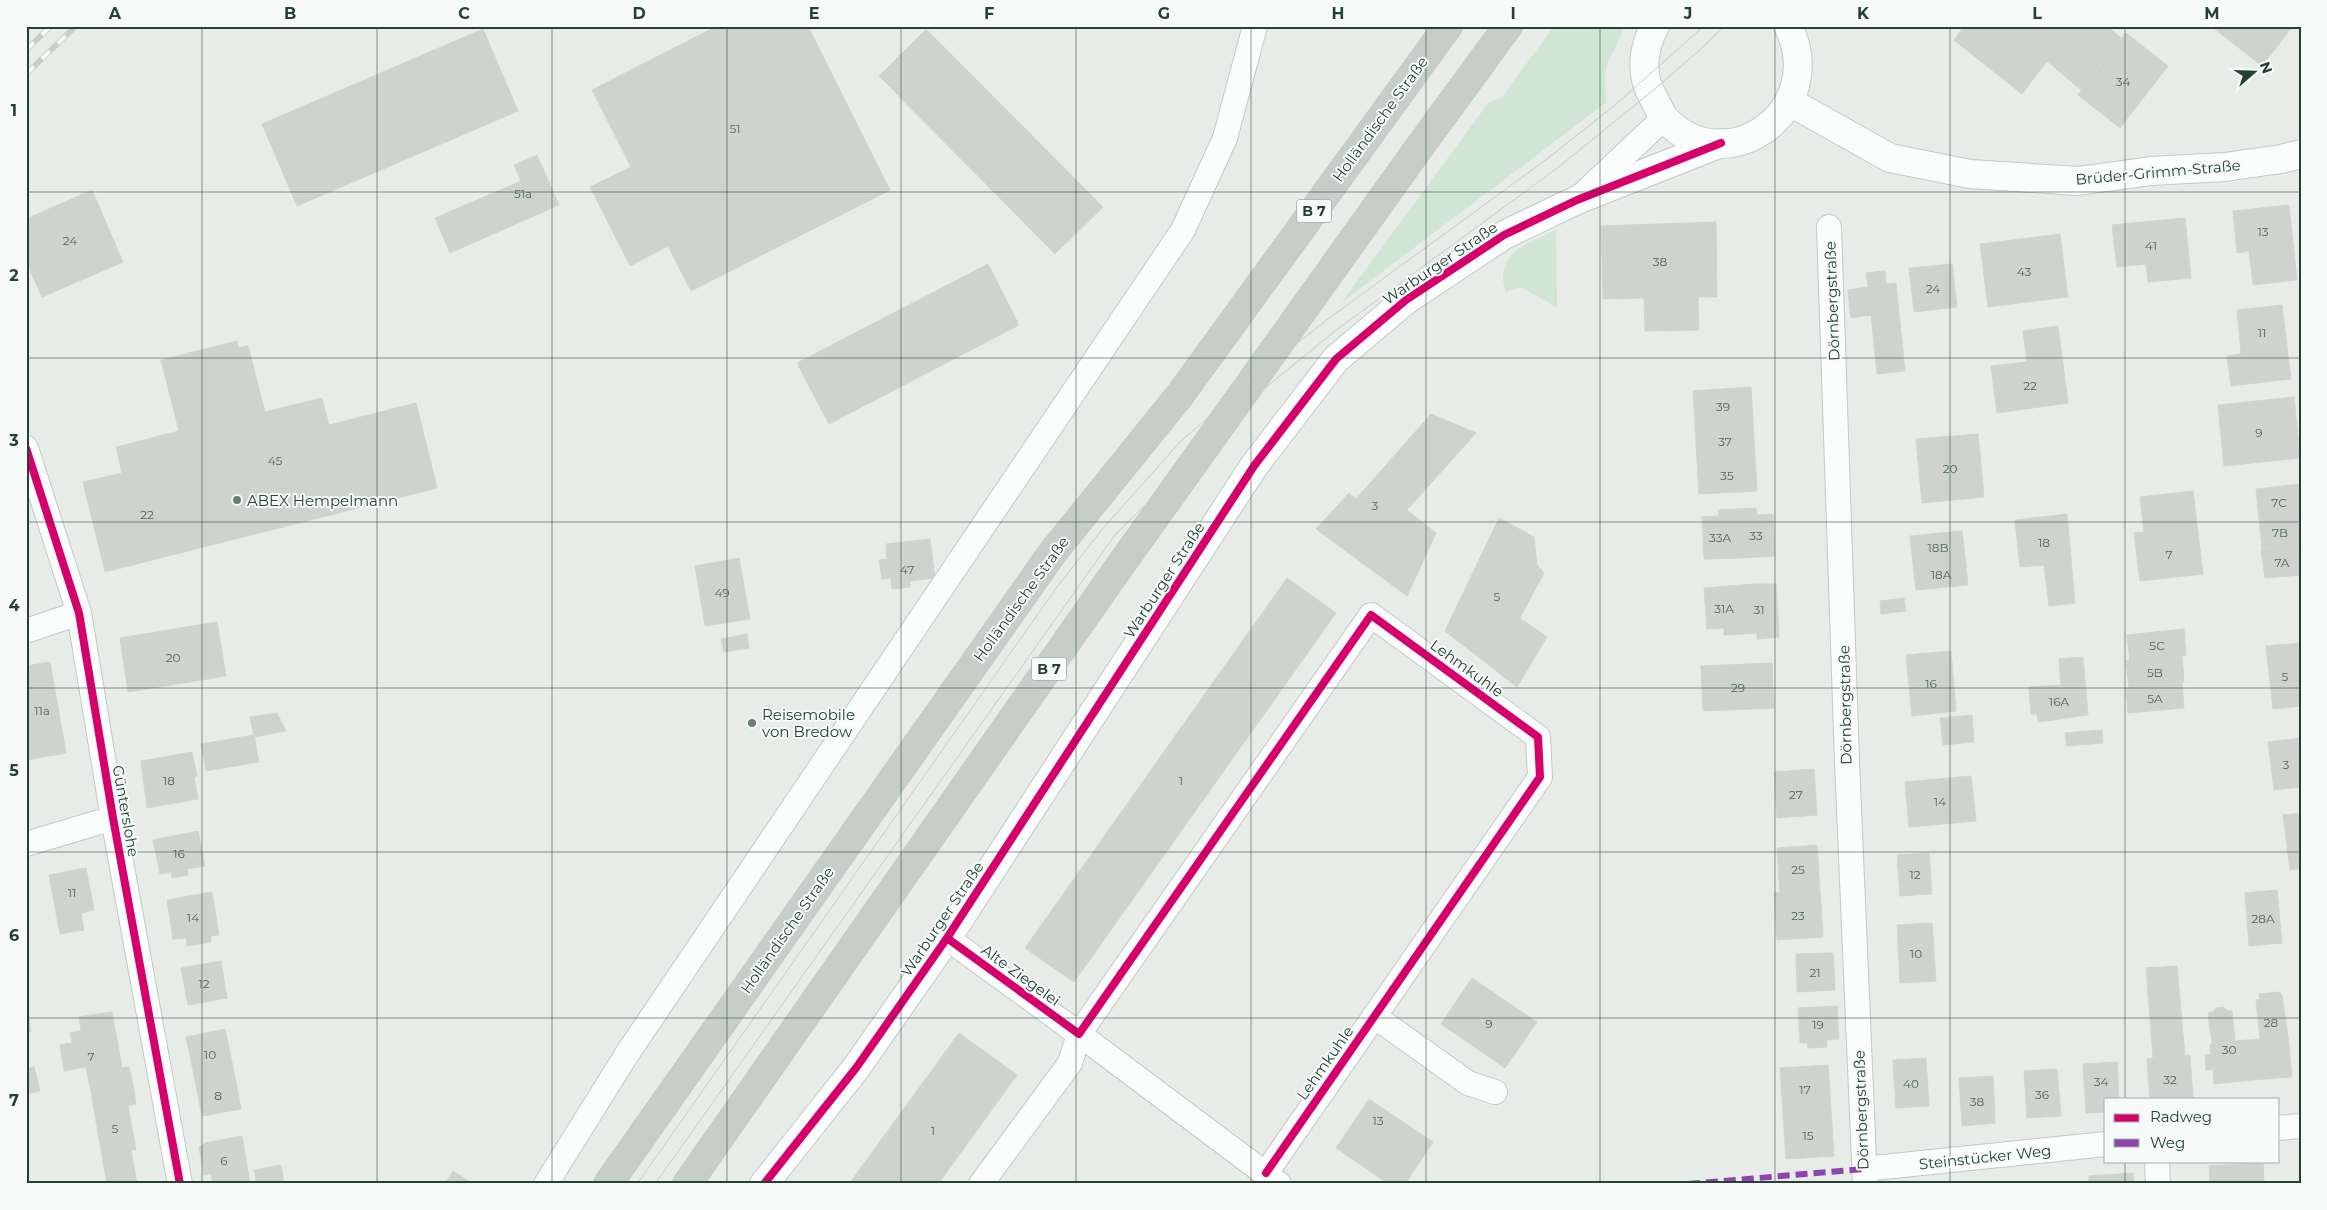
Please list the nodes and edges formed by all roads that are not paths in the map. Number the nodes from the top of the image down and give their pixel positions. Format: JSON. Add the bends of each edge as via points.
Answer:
{"nodes":[{"id":1,"x":1255,"y":26,"type":"edge"},
{"id":2,"x":1448,"y":26,"type":"edge"},
{"id":3,"x":1508,"y":26,"type":"edge"},
{"id":4,"x":1655,"y":26,"type":"edge"},
{"id":5,"x":1788,"y":26,"type":"edge"},
{"id":6,"x":1790,"y":102,"type":"junction"},
{"id":7,"x":1664,"y":118,"type":"junction"},
{"id":8,"x":1721,"y":143,"type":"junction"},
{"id":9,"x":2301,"y":154,"type":"edge"},
{"id":10,"x":1577,"y":200,"type":"junction"},
{"id":11,"x":1830,"y":227,"type":"dead end"},
{"id":12,"x":26,"y":448,"type":"edge"},
{"id":13,"x":79,"y":613,"type":"junction"},
{"id":14,"x":26,"y":631,"type":"edge"},
{"id":15,"x":113,"y":818,"type":"junction"},
{"id":16,"x":26,"y":844,"type":"edge"},
{"id":17,"x":947,"y":938,"type":"junction"},
{"id":18,"x":1374,"y":1016,"type":"junction"},
{"id":19,"x":1079,"y":1034,"type":"junction"},
{"id":20,"x":1495,"y":1092,"type":"dead end"},
{"id":21,"x":2301,"y":1126,"type":"edge"},
{"id":22,"x":2280,"y":1128,"type":"edge"},
{"id":23,"x":2104,"y":1144,"type":"edge"},
{"id":24,"x":2156,"y":1162,"type":"edge"},
{"id":25,"x":1864,"y":1176,"type":"edge"},
{"id":26,"x":1272,"y":1178,"type":"edge"},
{"id":27,"x":180,"y":1184,"type":"edge"},
{"id":28,"x":546,"y":1184,"type":"edge"},
{"id":29,"x":608,"y":1184,"type":"edge"},
{"id":30,"x":687,"y":1184,"type":"edge"},
{"id":31,"x":764,"y":1184,"type":"edge"},
{"id":32,"x":981,"y":1184,"type":"edge"},
{"id":33,"x":2158,"y":1184,"type":"edge"}],
"edges":[{"from":1,"to":28,"type":"street","via":[[1225,138],[1183,230],[627,1054]]},
{"from":2,"to":29,"type":"highway","name":"Holländische Straße","number":"B 7","via":[[1180,396],[1053,552]]},
{"from":3,"to":30,"type":"highway","number":"B 7","via":[[1117,570]]},
{"from":4,"to":7,"type":"street","via":[[1648,38],[1644,59],[1650,93]]},
{"from":5,"to":6,"type":"street","via":[[1799,60],[1798,82]]},
{"from":6,"to":8,"type":"street","via":[[1778,119],[1761,132],[1742,140]]},
{"from":6,"to":9,"type":"street","name":"Brüder-Grimm-Straße","via":[[1890,158],[1970,174],[2078,181],[2151,171],[2225,167]]},
{"from":7,"to":8,"type":"street","via":[[1680,132],[1700,140]]},
{"from":7,"to":10,"type":"street","name":"Warburger Straße"},
{"from":8,"to":10,"type":"street","name":"Warburger Straße"},
{"from":10,"to":17,"type":"street","name":"Warburger Straße","via":[[1504,235],[1406,300],[1336,360],[1254,466]]},
{"from":11,"to":25,"type":"street","name":"Dörnbergstraße"},
{"from":12,"to":13,"type":"street","name":"Günterslohe"},
{"from":13,"to":14,"type":"street"},
{"from":13,"to":15,"type":"street","name":"Günterslohe"},
{"from":15,"to":16,"type":"street"},
{"from":15,"to":27,"type":"street","name":"Günterslohe"},
{"from":17,"to":19,"type":"street","name":"Alte Ziegelei"},
{"from":17,"to":31,"type":"street","name":"Warburger Straße","via":[[856,1068]]},
{"from":18,"to":19,"type":"street","name":"Lehmkuhle","via":[[1540,777],[1538,738],[1371,615]]},
{"from":18,"to":20,"type":"street","via":[[1468,1083]]},
{"from":18,"to":26,"type":"street","name":"Lehmkuhle"},
{"from":19,"to":26,"type":"street","name":"Alte Ziegelei"},
{"from":19,"to":32,"type":"street","via":[[1070,1063]]},
{"from":21,"to":22,"type":"street"},
{"from":23,"to":25,"type":"street","name":"Steinstücker Weg"},
{"from":24,"to":33,"type":"street"}]}
